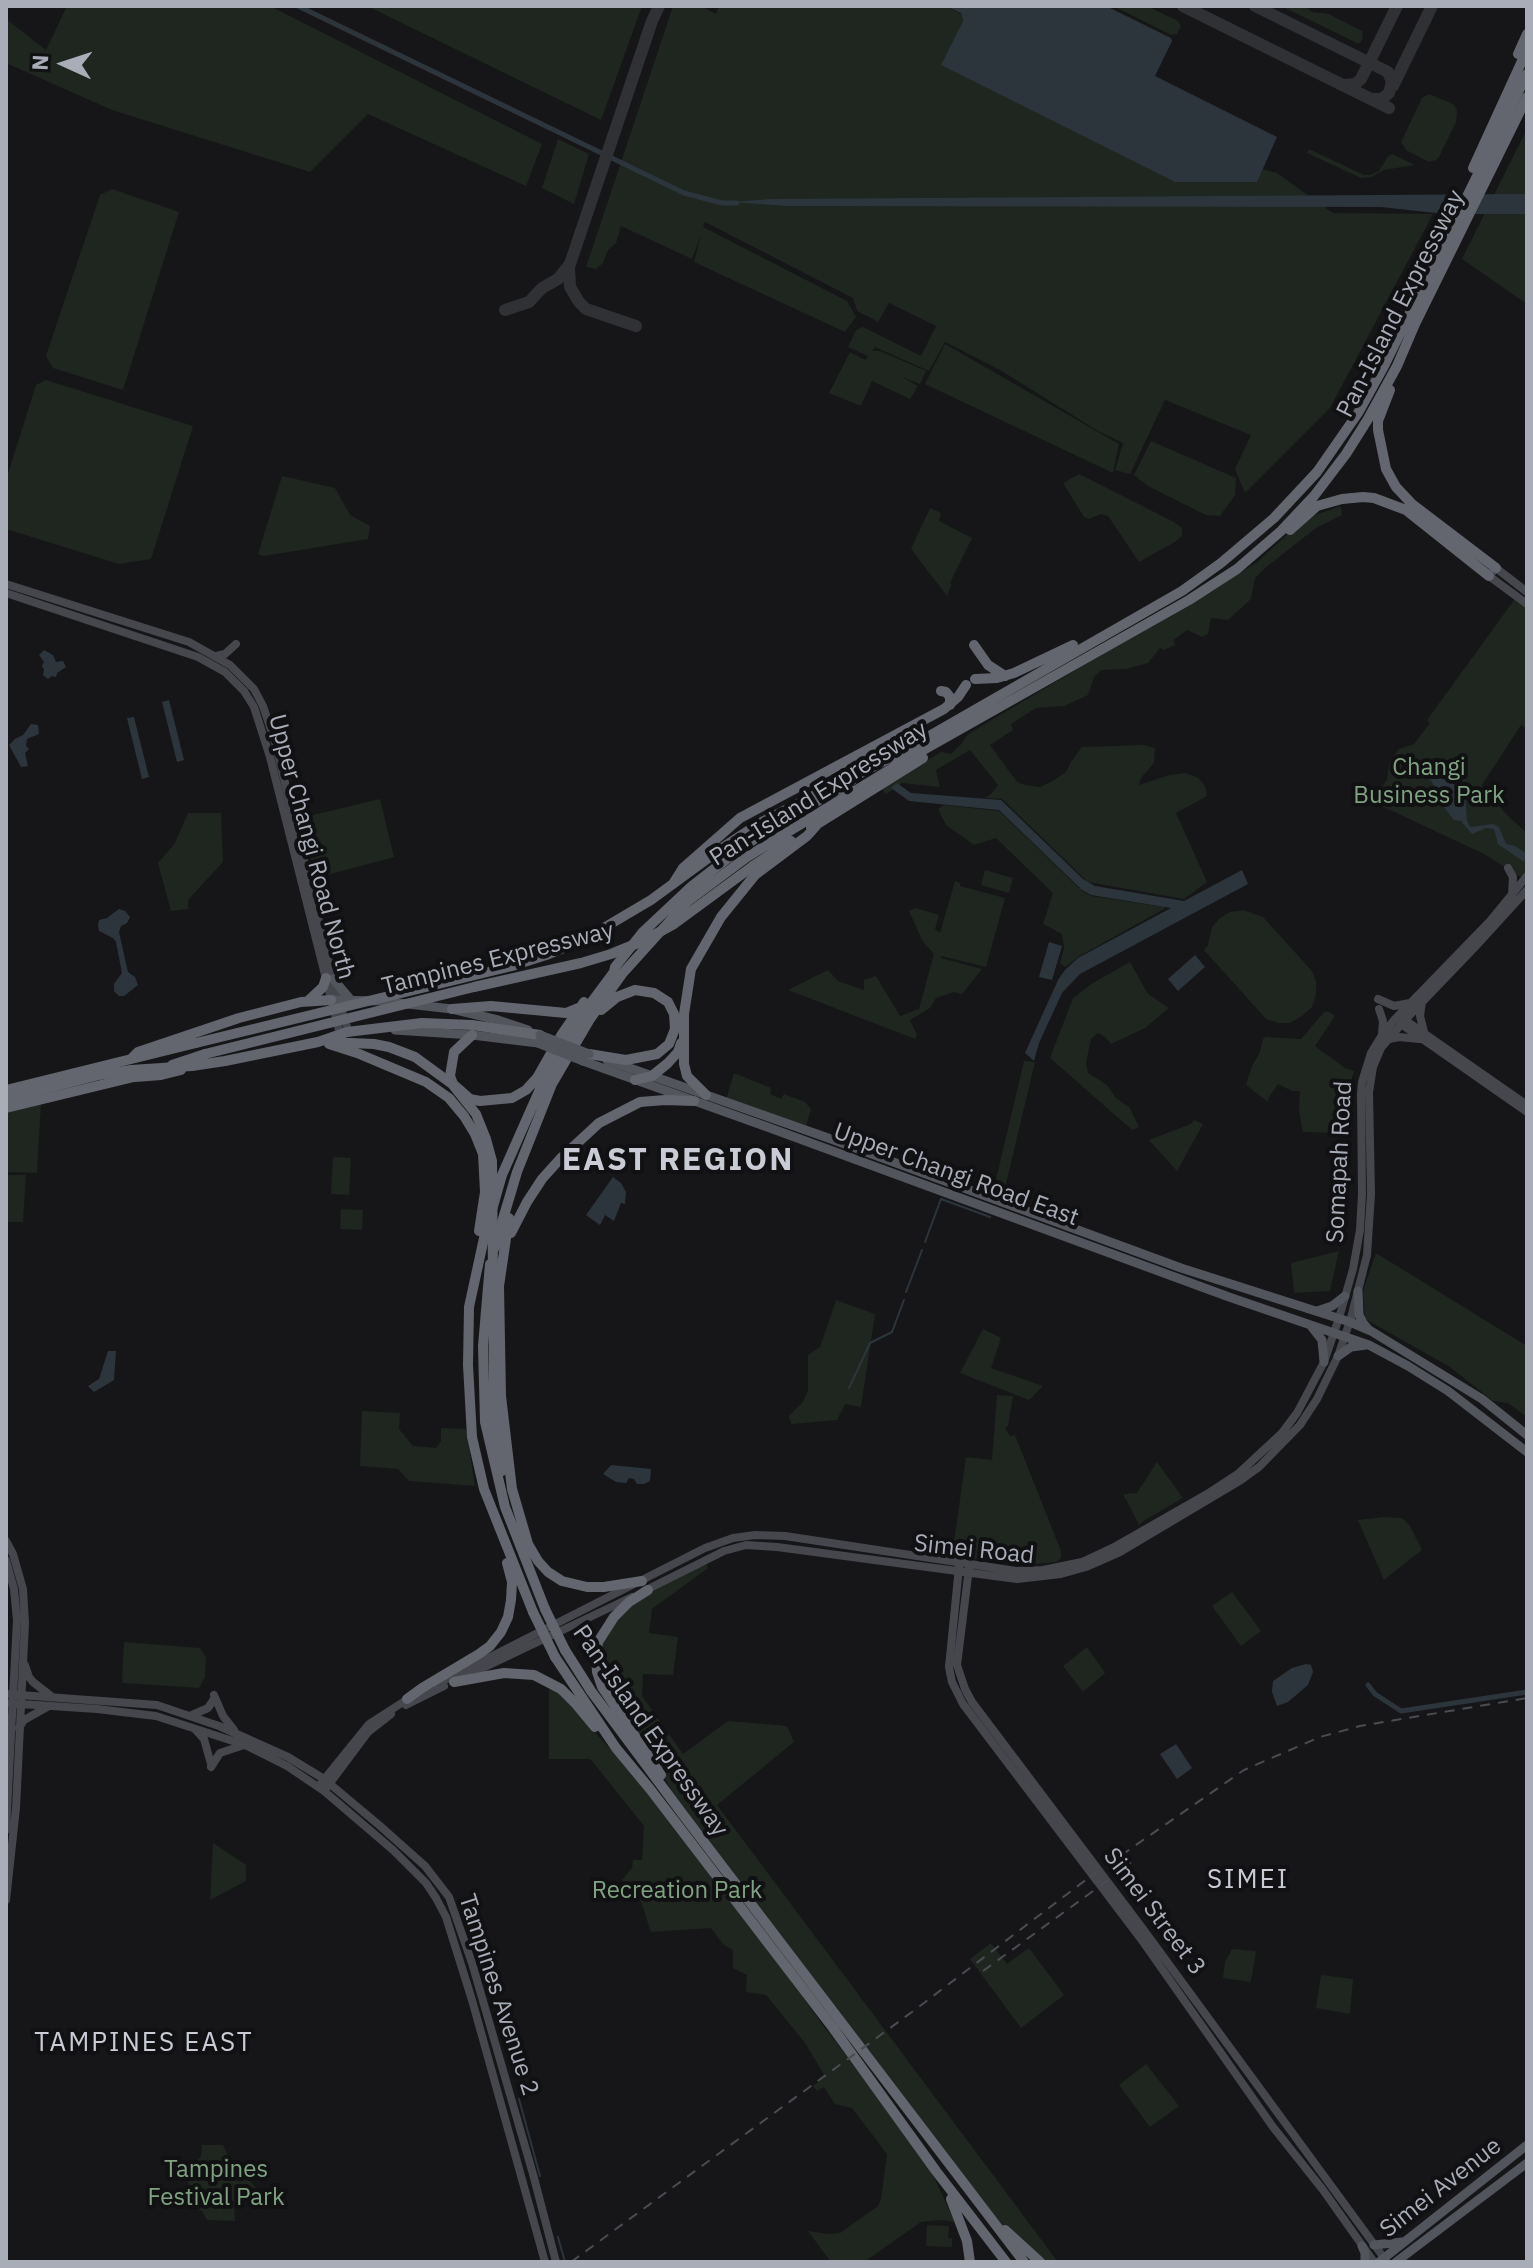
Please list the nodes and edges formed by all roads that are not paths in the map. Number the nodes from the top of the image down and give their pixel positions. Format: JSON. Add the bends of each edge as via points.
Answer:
{"nodes":[{"id":1,"x":1527,"y":34,"type":"edge"},
{"id":2,"x":1527,"y":50,"type":"edge"},
{"id":3,"x":1527,"y":74,"type":"edge"},
{"id":4,"x":1527,"y":97,"type":"edge"},
{"id":5,"x":1486,"y":138,"type":"junction"},
{"id":6,"x":1471,"y":190,"type":"junction"},
{"id":7,"x":1456,"y":223,"type":"junction"},
{"id":8,"x":1397,"y":366,"type":"junction"},
{"id":9,"x":1237,"y":569,"type":"junction"},
{"id":10,"x":1492,"y":572,"type":"junction"},
{"id":11,"x":6,"y":584,"type":"edge"},
{"id":12,"x":1527,"y":592,"type":"edge"},
{"id":13,"x":6,"y":593,"type":"edge"},
{"id":14,"x":42,"y":595,"type":"junction"},
{"id":15,"x":1527,"y":604,"type":"edge"},
{"id":16,"x":44,"y":606,"type":"junction"},
{"id":17,"x":1140,"y":613,"type":"junction"},
{"id":18,"x":236,"y":644,"type":"dead end"},
{"id":19,"x":974,"y":645,"type":"dead end"},
{"id":20,"x":215,"y":656,"type":"junction"},
{"id":21,"x":1005,"y":676,"type":"junction"},
{"id":22,"x":941,"y":691,"type":"dead end"},
{"id":23,"x":950,"y":705,"type":"junction"},
{"id":24,"x":949,"y":737,"type":"junction"},
{"id":25,"x":857,"y":775,"type":"junction"},
{"id":26,"x":816,"y":826,"type":"junction"},
{"id":27,"x":1508,"y":868,"type":"dead end"},
{"id":28,"x":1527,"y":876,"type":"edge"},
{"id":29,"x":673,"y":884,"type":"junction"},
{"id":30,"x":1527,"y":890,"type":"edge"},
{"id":31,"x":1512,"y":896,"type":"junction"},
{"id":32,"x":615,"y":967,"type":"junction"},
{"id":33,"x":329,"y":978,"type":"junction"},
{"id":34,"x":350,"y":999,"type":"junction"},
{"id":35,"x":334,"y":1000,"type":"junction"},
{"id":36,"x":367,"y":1000,"type":"junction"},
{"id":37,"x":308,"y":1001,"type":"junction"},
{"id":38,"x":1423,"y":1002,"type":"junction"},
{"id":39,"x":1411,"y":1003,"type":"junction"},
{"id":40,"x":580,"y":1007,"type":"junction"},
{"id":41,"x":452,"y":1009,"type":"junction"},
{"id":42,"x":487,"y":1019,"type":"junction"},
{"id":43,"x":590,"y":1019,"type":"junction"},
{"id":44,"x":1401,"y":1020,"type":"junction"},
{"id":45,"x":472,"y":1030,"type":"junction"},
{"id":46,"x":345,"y":1034,"type":"junction"},
{"id":47,"x":1422,"y":1036,"type":"junction"},
{"id":48,"x":1384,"y":1037,"type":"junction"},
{"id":49,"x":683,"y":1038,"type":"junction"},
{"id":50,"x":539,"y":1039,"type":"junction"},
{"id":51,"x":318,"y":1041,"type":"junction"},
{"id":52,"x":357,"y":1053,"type":"junction"},
{"id":53,"x":586,"y":1058,"type":"junction"},
{"id":54,"x":131,"y":1059,"type":"junction"},
{"id":55,"x":225,"y":1061,"type":"junction"},
{"id":56,"x":652,"y":1076,"type":"junction"},
{"id":57,"x":141,"y":1077,"type":"junction"},
{"id":58,"x":635,"y":1080,"type":"junction"},
{"id":59,"x":6,"y":1090,"type":"edge"},
{"id":60,"x":676,"y":1090,"type":"junction"},
{"id":61,"x":706,"y":1095,"type":"junction"},
{"id":62,"x":6,"y":1099,"type":"edge"},
{"id":63,"x":694,"y":1101,"type":"junction"},
{"id":64,"x":1527,"y":1105,"type":"edge"},
{"id":65,"x":6,"y":1108,"type":"edge"},
{"id":66,"x":1527,"y":1112,"type":"edge"},
{"id":67,"x":6,"y":1115,"type":"edge"},
{"id":68,"x":525,"y":1155,"type":"junction"},
{"id":69,"x":893,"y":1162,"type":"junction"},
{"id":70,"x":909,"y":1168,"type":"junction"},
{"id":71,"x":894,"y":1173,"type":"junction"},
{"id":72,"x":912,"y":1180,"type":"junction"},
{"id":73,"x":957,"y":1186,"type":"junction"},
{"id":74,"x":958,"y":1198,"type":"junction"},
{"id":75,"x":1118,"y":1245,"type":"junction"},
{"id":76,"x":506,"y":1247,"type":"junction"},
{"id":77,"x":1121,"y":1257,"type":"junction"},
{"id":78,"x":475,"y":1272,"type":"junction"},
{"id":79,"x":1358,"y":1291,"type":"junction"},
{"id":80,"x":1345,"y":1296,"type":"junction"},
{"id":81,"x":1314,"y":1311,"type":"junction"},
{"id":82,"x":1339,"y":1318,"type":"junction"},
{"id":83,"x":1350,"y":1322,"type":"junction"},
{"id":84,"x":1311,"y":1325,"type":"junction"},
{"id":85,"x":1371,"y":1331,"type":"junction"},
{"id":86,"x":1334,"y":1332,"type":"junction"},
{"id":87,"x":1345,"y":1336,"type":"junction"},
{"id":88,"x":1369,"y":1345,"type":"junction"},
{"id":89,"x":1338,"y":1356,"type":"junction"},
{"id":90,"x":1324,"y":1362,"type":"junction"},
{"id":91,"x":505,"y":1422,"type":"junction"},
{"id":92,"x":1525,"y":1432,"type":"edge"},
{"id":93,"x":1527,"y":1452,"type":"edge"},
{"id":94,"x":500,"y":1459,"type":"junction"},
{"id":95,"x":484,"y":1489,"type":"junction"},
{"id":96,"x":6,"y":1541,"type":"edge"},
{"id":97,"x":6,"y":1560,"type":"edge"},
{"id":98,"x":964,"y":1567,"type":"junction"},
{"id":99,"x":1016,"y":1575,"type":"junction"},
{"id":100,"x":532,"y":1576,"type":"junction"},
{"id":101,"x":645,"y":1585,"type":"junction"},
{"id":102,"x":539,"y":1611,"type":"junction"},
{"id":103,"x":550,"y":1631,"type":"junction"},
{"id":104,"x":23,"y":1655,"type":"junction"},
{"id":105,"x":15,"y":1665,"type":"junction"},
{"id":106,"x":6,"y":1678,"type":"edge"},
{"id":107,"x":454,"y":1682,"type":"junction"},
{"id":108,"x":13,"y":1699,"type":"edge"},
{"id":109,"x":407,"y":1699,"type":"junction"},
{"id":110,"x":51,"y":1701,"type":"junction"},
{"id":111,"x":191,"y":1716,"type":"junction"},
{"id":112,"x":192,"y":1726,"type":"junction"},
{"id":113,"x":12,"y":1730,"type":"edge"},
{"id":114,"x":241,"y":1735,"type":"junction"},
{"id":115,"x":245,"y":1745,"type":"junction"},
{"id":116,"x":616,"y":1748,"type":"junction"},
{"id":117,"x":341,"y":1762,"type":"junction"},
{"id":118,"x":306,"y":1768,"type":"junction"},
{"id":119,"x":324,"y":1785,"type":"junction"},
{"id":120,"x":348,"y":1799,"type":"junction"},
{"id":121,"x":684,"y":1816,"type":"junction"},
{"id":122,"x":6,"y":1830,"type":"edge"},
{"id":123,"x":414,"y":1857,"type":"junction"},
{"id":124,"x":426,"y":1883,"type":"junction"},
{"id":125,"x":6,"y":1900,"type":"edge"},
{"id":126,"x":1297,"y":2138,"type":"junction"},
{"id":127,"x":524,"y":2143,"type":"junction"},
{"id":128,"x":1527,"y":2145,"type":"edge"},
{"id":129,"x":1292,"y":2149,"type":"junction"},
{"id":130,"x":1527,"y":2163,"type":"edge"},
{"id":131,"x":519,"y":2164,"type":"junction"},
{"id":132,"x":936,"y":2171,"type":"junction"},
{"id":133,"x":997,"y":2225,"type":"junction"},
{"id":134,"x":1406,"y":2241,"type":"junction"},
{"id":135,"x":1374,"y":2245,"type":"junction"},
{"id":136,"x":1362,"y":2246,"type":"junction"},
{"id":137,"x":1381,"y":2261,"type":"edge"},
{"id":138,"x":545,"y":2262,"type":"edge"},
{"id":139,"x":556,"y":2262,"type":"edge"},
{"id":140,"x":970,"y":2262,"type":"edge"},
{"id":141,"x":1006,"y":2262,"type":"edge"},
{"id":142,"x":1024,"y":2262,"type":"edge"},
{"id":143,"x":1040,"y":2262,"type":"edge"},
{"id":144,"x":1365,"y":2262,"type":"edge"},
{"id":145,"x":1396,"y":2262,"type":"edge"}],
"edges":[{"from":1,"to":5,"type":"highway"},
{"from":2,"to":5,"type":"highway"},
{"from":3,"to":6,"type":"highway"},
{"from":4,"to":6,"type":"highway","name":"Pan-Island Expressway"},
{"from":5,"to":6,"type":"highway"},
{"from":6,"to":7,"type":"highway","name":"Pan-Island Expressway"},
{"from":6,"to":7,"type":"highway"},
{"from":7,"to":8,"type":"highway","name":"Pan-Island Expressway"},
{"from":7,"to":17,"type":"highway","name":"Pan-Island Expressway","via":[[1369,393],[1317,472],[1274,518],[1202,577]]},
{"from":8,"to":9,"type":"highway","name":"Pan-Island Expressway","via":[[1346,454],[1314,496]]},
{"from":8,"to":10,"type":"highway","via":[[1378,421],[1386,469],[1412,504]]},
{"from":9,"to":10,"type":"highway","via":[[1254,562],[1317,506],[1363,497],[1406,510]]},
{"from":9,"to":24,"type":"highway","name":"Pan-Island Expressway"},
{"from":10,"to":12,"type":"main road"},
{"from":10,"to":15,"type":"main road"},
{"from":11,"to":14,"type":"main road","name":"Upper Changi Road North"},
{"from":13,"to":16,"type":"main road","name":"Upper Changi Road North"},
{"from":14,"to":16,"type":"main road"},
{"from":14,"to":20,"type":"main road","name":"Upper Changi Road North","via":[[189,642]]},
{"from":16,"to":33,"type":"main road","name":"Upper Changi Road North","via":[[198,657],[244,691],[270,757]]},
{"from":17,"to":21,"type":"highway"},
{"from":17,"to":25,"type":"highway","name":"Pan-Island Expressway"},
{"from":18,"to":20,"type":"main road"},
{"from":19,"to":21,"type":"highway","via":[[988,665]]},
{"from":20,"to":33,"type":"main road","name":"Upper Changi Road North","via":[[240,672],[268,720]]},
{"from":21,"to":23,"type":"highway","via":[[970,682]]},
{"from":22,"to":23,"type":"highway","via":[[948,694]]},
{"from":23,"to":29,"type":"highway","via":[[740,818],[683,868]]},
{"from":24,"to":26,"type":"highway","name":"Tampines Expressway"},
{"from":24,"to":43,"type":"highway","name":"Pan-Island Expressway","via":[[747,857],[688,901],[622,974]]},
{"from":25,"to":29,"type":"highway","via":[[760,823]]},
{"from":25,"to":32,"type":"highway","name":"Pan-Island Expressway","via":[[729,857],[642,933]]},
{"from":26,"to":49,"type":"highway","via":[[755,875],[721,917],[691,969]]},
{"from":26,"to":57,"type":"highway","name":"Tampines Expressway","bridge":true,"via":[[674,924],[611,954],[205,1054]]},
{"from":27,"to":31,"type":"main road"},
{"from":28,"to":31,"type":"main road"},
{"from":29,"to":54,"type":"highway","name":"Tampines Expressway","bridge":true,"via":[[585,939],[512,966]]},
{"from":30,"to":38,"type":"main road"},
{"from":31,"to":39,"type":"main road"},
{"from":32,"to":40,"type":"highway"},
{"from":32,"to":78,"type":"highway","name":"Pan-Island Expressway","via":[[531,1106],[502,1175]]},
{"from":33,"to":34,"type":"main road"},
{"from":33,"to":35,"type":"main road","name":"Upper Changi Road North"},
{"from":33,"to":37,"type":"highway"},
{"from":34,"to":35,"type":"main road","name":"Upper Changi Road East"},
{"from":34,"to":36,"type":"main road","name":"Upper Changi Road East"},
{"from":35,"to":37,"type":"highway"},
{"from":35,"to":46,"type":"main road","name":"Upper Changi Road North"},
{"from":36,"to":41,"type":"main road","name":"Upper Changi Road East"},
{"from":36,"to":42,"type":"main road","name":"Upper Changi Road East"},
{"from":37,"to":54,"type":"highway","via":[[239,1018],[138,1052]]},
{"from":38,"to":44,"type":"main road"},
{"from":38,"to":47,"type":"main road"},
{"from":39,"to":44,"type":"main road"},
{"from":39,"to":48,"type":"main road","via":[[1378,1004]]},
{"from":40,"to":41,"type":"highway","via":[[566,1013],[491,1006]]},
{"from":40,"to":45,"type":"highway","via":[[537,1078],[512,1098],[470,1099],[453,1084],[454,1052]]},
{"from":41,"to":42,"type":"main road","name":"Upper Changi Road East"},
{"from":42,"to":50,"type":"main road","name":"Upper Changi Road East"},
{"from":43,"to":53,"type":"highway","via":[[635,990],[668,1002],[675,1029],[657,1054],[626,1060]]},
{"from":43,"to":68,"type":"highway","name":"Pan-Island Expressway","via":[[552,1084]]},
{"from":44,"to":47,"type":"main road"},
{"from":44,"to":48,"type":"main road","name":"Somapah Road"},
{"from":45,"to":46,"type":"main road"},
{"from":45,"to":50,"type":"highway"},
{"from":45,"to":51,"type":"highway","bridge":true,"via":[[422,1023]]},
{"from":46,"to":51,"type":"highway"},
{"from":46,"to":52,"type":"highway","via":[[343,1042]]},
{"from":47,"to":48,"type":"main road"},
{"from":47,"to":64,"type":"main road"},
{"from":47,"to":66,"type":"main road"},
{"from":48,"to":79,"type":"main road","name":"Somapah Road","via":[[1370,1081],[1367,1255]]},
{"from":48,"to":80,"type":"main road","name":"Somapah Road","via":[[1371,1053],[1362,1082],[1360,1230]]},
{"from":49,"to":56,"type":"highway","via":[[678,1052]]},
{"from":49,"to":61,"type":"highway","via":[[687,1076]]},
{"from":50,"to":53,"type":"main road","name":"Upper Changi Road East","bridge":true},
{"from":51,"to":52,"type":"highway"},
{"from":51,"to":55,"type":"highway","bridge":true},
{"from":51,"to":94,"type":"highway","bridge":true,"via":[[374,1044],[415,1057],[452,1084],[476,1114],[492,1161],[494,1394]]},
{"from":52,"to":78,"type":"highway","via":[[426,1082],[449,1098],[475,1134],[483,1154],[485,1192]]},
{"from":53,"to":56,"type":"main road","name":"Upper Changi Road East"},
{"from":53,"to":58,"type":"main road","name":"Upper Changi Road East"},
{"from":54,"to":59,"type":"highway","name":"Tampines Expressway"},
{"from":55,"to":57,"type":"highway"},
{"from":55,"to":62,"type":"highway","bridge":true,"via":[[99,1075]]},
{"from":56,"to":58,"type":"highway"},
{"from":56,"to":60,"type":"main road","name":"Upper Changi Road East"},
{"from":57,"to":65,"type":"highway","name":"Tampines Expressway"},
{"from":57,"to":67,"type":"highway"},
{"from":58,"to":60,"type":"main road","name":"Upper Changi Road East"},
{"from":60,"to":61,"type":"main road","name":"Upper Changi Road East"},
{"from":60,"to":63,"type":"main road","name":"Upper Changi Road East"},
{"from":61,"to":69,"type":"main road","name":"Upper Changi Road East"},
{"from":63,"to":71,"type":"main road","name":"Upper Changi Road East"},
{"from":63,"to":76,"type":"highway","via":[[640,1102],[599,1123],[542,1179]]},
{"from":68,"to":76,"type":"highway"},
{"from":68,"to":100,"type":"highway","name":"Pan-Island Expressway","via":[[490,1264],[482,1377],[495,1468]]},
{"from":69,"to":70,"type":"main road","name":"Upper Changi Road East"},
{"from":69,"to":71,"type":"main road"},
{"from":70,"to":72,"type":"main road"},
{"from":70,"to":73,"type":"main road","name":"Upper Changi Road East"},
{"from":71,"to":72,"type":"main road","name":"Upper Changi Road East"},
{"from":72,"to":74,"type":"main road","name":"Upper Changi Road East"},
{"from":73,"to":74,"type":"main road"},
{"from":73,"to":75,"type":"main road","name":"Upper Changi Road East"},
{"from":74,"to":77,"type":"main road","name":"Upper Changi Road East"},
{"from":75,"to":77,"type":"main road"},
{"from":75,"to":81,"type":"main road","name":"Upper Changi Road East"},
{"from":76,"to":91,"type":"highway","via":[[499,1286]]},
{"from":77,"to":84,"type":"main road","name":"Upper Changi Road East"},
{"from":78,"to":95,"type":"highway","name":"Pan-Island Expressway","via":[[468,1365],[472,1437]]},
{"from":79,"to":83,"type":"main road","name":"Somapah Road"},
{"from":79,"to":85,"type":"main road","via":[[1359,1315]]},
{"from":80,"to":81,"type":"main road"},
{"from":80,"to":82,"type":"main road","name":"Somapah Road"},
{"from":81,"to":82,"type":"main road","name":"Upper Changi Road East"},
{"from":82,"to":83,"type":"main road","name":"Upper Changi Road East"},
{"from":82,"to":86,"type":"main road","name":"Simei Road"},
{"from":83,"to":85,"type":"main road","name":"Upper Changi Road East"},
{"from":83,"to":87,"type":"main road","name":"Simei Road"},
{"from":84,"to":86,"type":"main road","name":"Upper Changi Road East"},
{"from":84,"to":90,"type":"main road","via":[[1322,1340]]},
{"from":85,"to":92,"type":"main road","name":"Upper Changi Road East","via":[[1482,1399]]},
{"from":86,"to":87,"type":"main road","name":"Upper Changi Road East"},
{"from":86,"to":90,"type":"main road","name":"Simei Road"},
{"from":87,"to":88,"type":"main road","name":"Upper Changi Road East"},
{"from":87,"to":89,"type":"main road","name":"Simei Road"},
{"from":88,"to":89,"type":"main road","via":[[1351,1347]]},
{"from":88,"to":93,"type":"main road","name":"Upper Changi Road East","via":[[1448,1391]]},
{"from":89,"to":99,"type":"main road","name":"Simei Road","via":[[1300,1425],[1243,1479],[1101,1561],[1044,1578]]},
{"from":90,"to":99,"type":"main road","name":"Simei Road","via":[[1290,1423],[1239,1473],[1090,1558]]},
{"from":91,"to":94,"type":"highway"},
{"from":91,"to":101,"type":"highway","via":[[512,1489],[538,1561],[577,1586]]},
{"from":94,"to":100,"type":"highway"},
{"from":95,"to":102,"type":"highway","name":"Pan-Island Expressway"},
{"from":95,"to":109,"type":"highway","via":[[512,1582],[508,1617],[490,1646]]},
{"from":96,"to":104,"type":"main road","via":[[23,1589]]},
{"from":97,"to":105,"type":"main road","via":[[16,1603]]},
{"from":98,"to":99,"type":"main road","name":"Simei Road"},
{"from":98,"to":101,"type":"main road","name":"Simei Road","via":[[814,1539],[755,1535],[714,1544]]},
{"from":98,"to":126,"type":"main road","name":"Simei Street 3","via":[[957,1665],[972,1702]]},
{"from":98,"to":129,"type":"main road","name":"Simei Street 3","via":[[949,1667],[963,1704]]},
{"from":100,"to":102,"type":"highway","name":"Pan-Island Expressway"},
{"from":101,"to":103,"type":"main road","name":"Simei Road"},
{"from":101,"to":121,"type":"highway","via":[[605,1629],[598,1642],[597,1672]]},
{"from":102,"to":116,"type":"highway","name":"Pan-Island Expressway","bridge":true,"via":[[555,1657]]},
{"from":102,"to":121,"type":"highway","name":"Pan-Island Expressway","bridge":true},
{"from":103,"to":107,"type":"main road"},
{"from":103,"to":109,"type":"main road"},
{"from":104,"to":108,"type":"main road"},
{"from":104,"to":110,"type":"main road","via":[[29,1677]]},
{"from":105,"to":106,"type":"main road"},
{"from":105,"to":108,"type":"main road"},
{"from":107,"to":116,"type":"highway","via":[[498,1673],[534,1675],[561,1689]]},
{"from":107,"to":117,"type":"main road","via":[[382,1720]]},
{"from":108,"to":110,"type":"main road","name":"Tampines Avenue 2"},
{"from":108,"to":113,"type":"main road"},
{"from":109,"to":117,"type":"main road","via":[[369,1724]]},
{"from":110,"to":111,"type":"main road","name":"Tampines Avenue 2","via":[[157,1705]]},
{"from":110,"to":112,"type":"main road","name":"Tampines Avenue 2"},
{"from":110,"to":113,"type":"main road"},
{"from":111,"to":114,"type":"main road","name":"Tampines Avenue 2"},
{"from":111,"to":114,"type":"main road","via":[[204,1711],[214,1697]]},
{"from":112,"to":115,"type":"main road","name":"Tampines Avenue 2"},
{"from":112,"to":115,"type":"main road","via":[[204,1739],[211,1765],[220,1753]]},
{"from":113,"to":122,"type":"main road"},
{"from":113,"to":125,"type":"main road","via":[[16,1808]]},
{"from":114,"to":118,"type":"main road","name":"Tampines Avenue 2"},
{"from":115,"to":119,"type":"main road","name":"Tampines Avenue 2"},
{"from":116,"to":132,"type":"highway","name":"Pan-Island Expressway","via":[[833,2028]]},
{"from":117,"to":118,"type":"main road","via":[[320,1770]]},
{"from":117,"to":119,"type":"main road"},
{"from":117,"to":120,"type":"main road","via":[[340,1782]]},
{"from":118,"to":119,"type":"main road","name":"Tampines Avenue 2"},
{"from":119,"to":120,"type":"main road","name":"Tampines Avenue 2"},
{"from":119,"to":124,"type":"main road","name":"Tampines Avenue 2"},
{"from":120,"to":123,"type":"main road","name":"Tampines Avenue 2"},
{"from":121,"to":133,"type":"highway","name":"Pan-Island Expressway"},
{"from":123,"to":124,"type":"main road"},
{"from":123,"to":127,"type":"main road","name":"Tampines Avenue 2","via":[[445,1891],[457,1918]]},
{"from":124,"to":131,"type":"main road","name":"Tampines Avenue 2","via":[[446,1917]]},
{"from":126,"to":129,"type":"main road"},
{"from":126,"to":135,"type":"main road","name":"Simei Street 3"},
{"from":127,"to":131,"type":"main road","via":[[517,2149]]},
{"from":127,"to":139,"type":"main road","name":"Tampines Avenue 2"},
{"from":128,"to":134,"type":"main road","name":"Simei Avenue"},
{"from":129,"to":136,"type":"main road","name":"Simei Street 3"},
{"from":130,"to":145,"type":"main road","name":"Simei Avenue"},
{"from":131,"to":138,"type":"main road","name":"Tampines Avenue 2"},
{"from":132,"to":140,"type":"highway","via":[[962,2222]]},
{"from":132,"to":141,"type":"highway","name":"Pan-Island Expressway"},
{"from":133,"to":142,"type":"highway","name":"Pan-Island Expressway"},
{"from":133,"to":143,"type":"highway"},
{"from":134,"to":135,"type":"main road"},
{"from":134,"to":137,"type":"main road","name":"Simei Avenue"},
{"from":135,"to":137,"type":"main road","name":"Simei Street 3"},
{"from":136,"to":137,"type":"main road","name":"Simei Street 3"},
{"from":136,"to":144,"type":"main road"}]}
